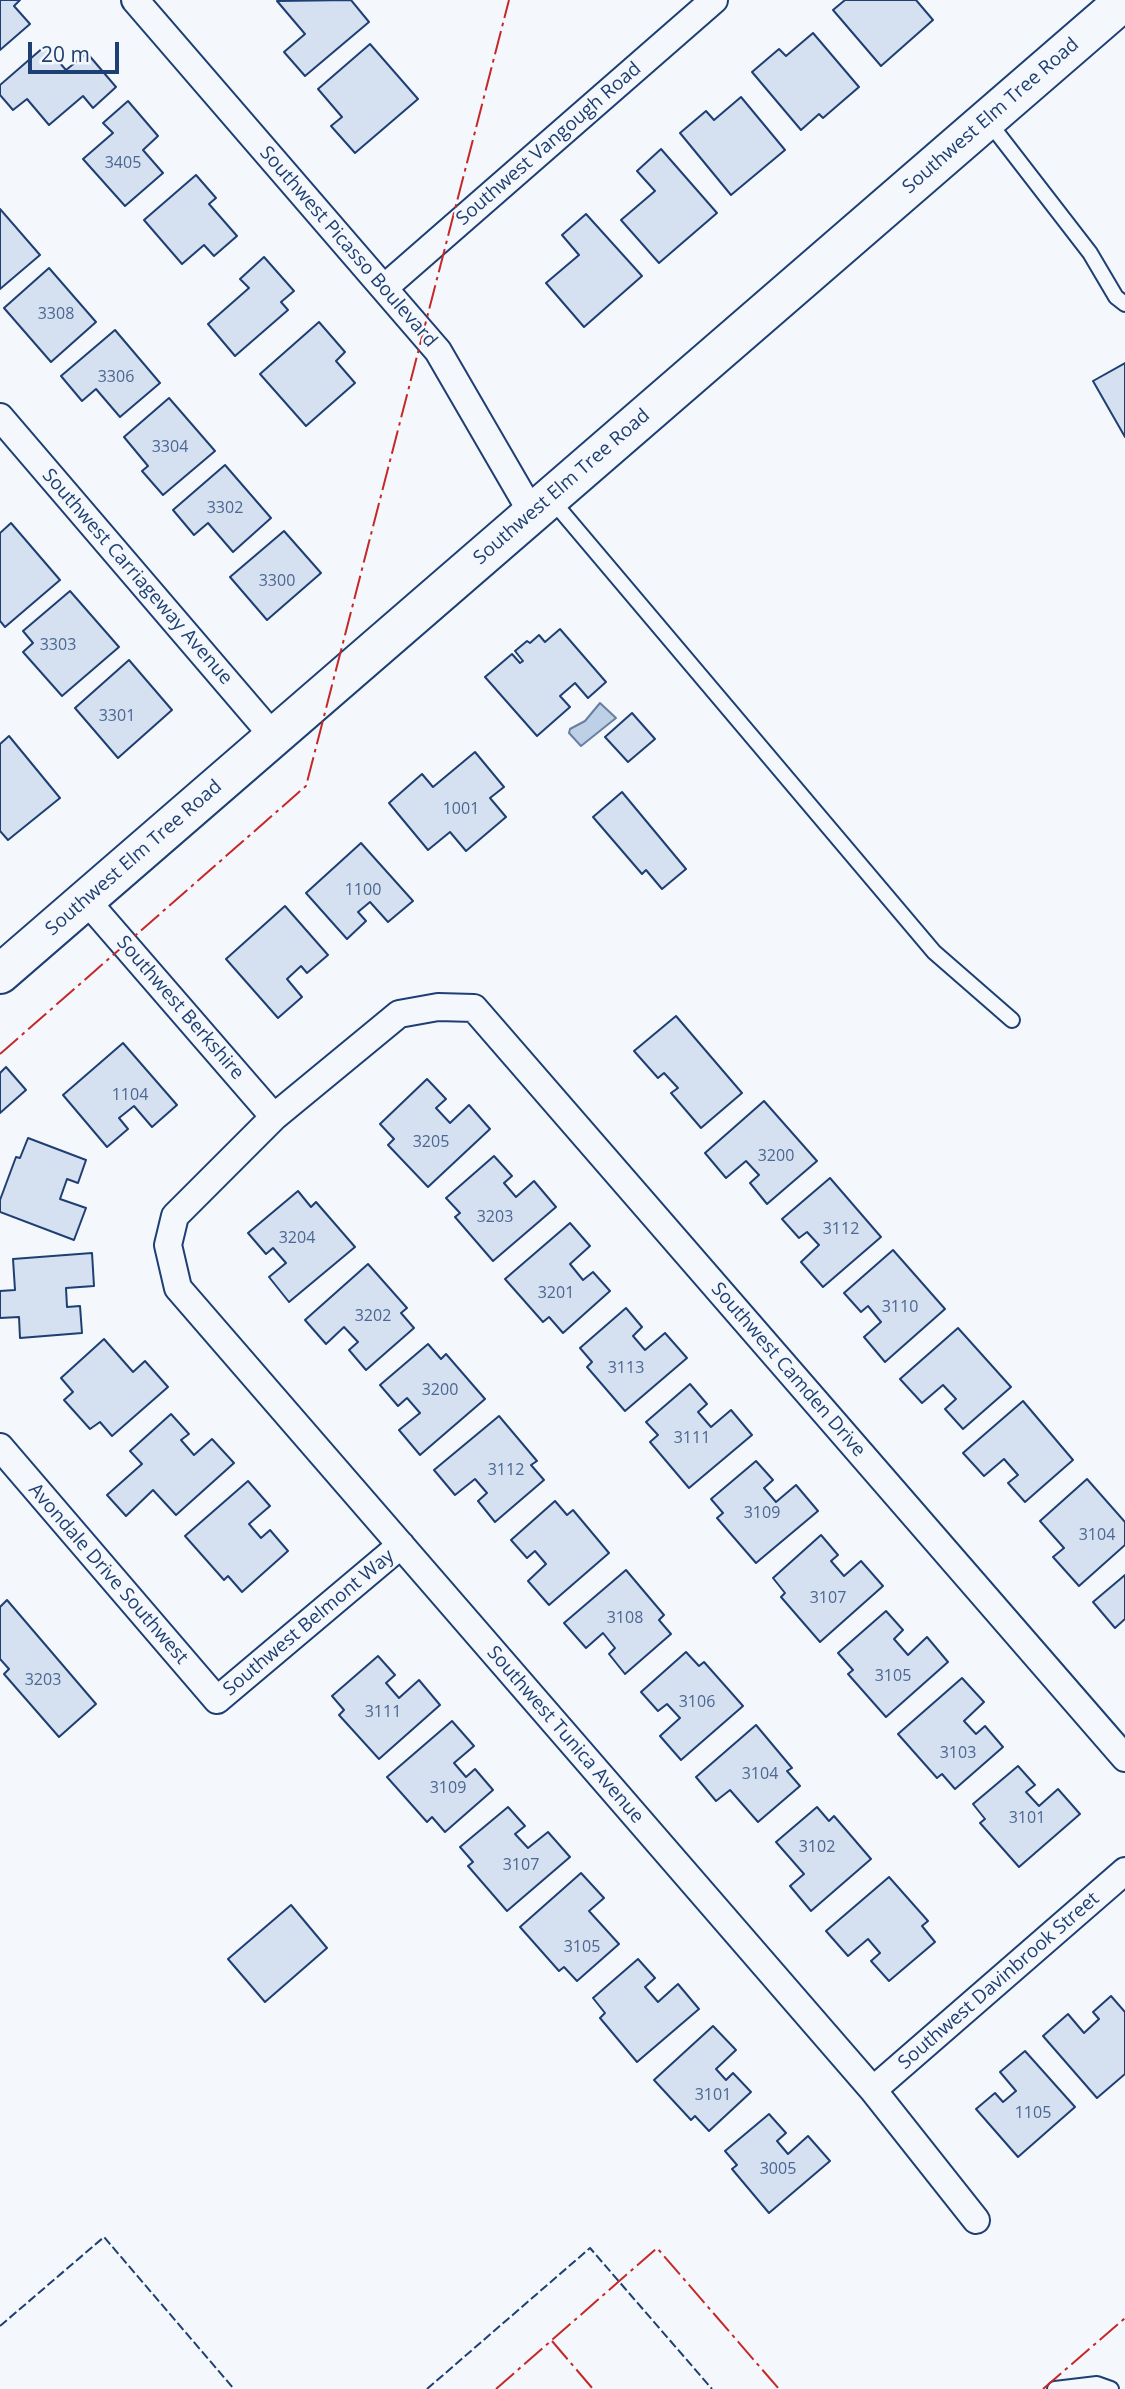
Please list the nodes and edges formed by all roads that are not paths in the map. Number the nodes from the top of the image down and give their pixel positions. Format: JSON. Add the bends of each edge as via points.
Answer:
{"nodes":[{"id":1,"x":135,"y":0,"type":"edge"},
{"id":2,"x":1125,"y":0,"type":"edge"},
{"id":3,"x":709,"y":2,"type":"edge"},
{"id":4,"x":987,"y":120,"type":"junction"},
{"id":5,"x":384,"y":288,"type":"junction"},
{"id":6,"x":1125,"y":304,"type":"edge"},
{"id":7,"x":0,"y":417,"type":"edge"},
{"id":8,"x":541,"y":506,"type":"junction"},
{"id":9,"x":274,"y":737,"type":"junction"},
{"id":10,"x":86,"y":900,"type":"junction"},
{"id":11,"x":3,"y":965,"type":"edge"},
{"id":12,"x":1012,"y":1020,"type":"dead end"},
{"id":13,"x":274,"y":1117,"type":"junction"},
{"id":14,"x":168,"y":1245,"type":"joint"},
{"id":15,"x":0,"y":1447,"type":"edge"},
{"id":16,"x":401,"y":1545,"type":"junction"},
{"id":17,"x":217,"y":1700,"type":"joint"},
{"id":18,"x":1125,"y":1758,"type":"edge"},
{"id":19,"x":1125,"y":1871,"type":"edge"},
{"id":20,"x":873,"y":2090,"type":"junction"},
{"id":21,"x":976,"y":2220,"type":"dead end"},
{"id":22,"x":1055,"y":2389,"type":"edge"},
{"id":23,"x":1111,"y":2389,"type":"edge"}],
"edges":[{"from":1,"to":5,"type":"street","name":"Southwest Picasso Boulevard"},
{"from":2,"to":4,"type":"street","name":"Southwest Elm Tree Road"},
{"from":3,"to":5,"type":"street","name":"Southwest Vangough Road"},
{"from":4,"to":6,"type":"lane"},
{"from":4,"to":8,"type":"street","name":"Southwest Elm Tree Road"},
{"from":5,"to":8,"type":"street","name":"Southwest Picasso Boulevard","via":[[438,351]]},
{"from":7,"to":9,"type":"street","name":"Southwest Carriageway Avenue"},
{"from":8,"to":9,"type":"street","name":"Southwest Elm Tree Road"},
{"from":8,"to":12,"type":"lane","via":[[934,952]]},
{"from":9,"to":10,"type":"street","name":"Southwest Elm Tree Road"},
{"from":10,"to":11,"type":"street","name":"Southwest Elm Tree Road"},
{"from":10,"to":13,"type":"street","name":"Southwest Berkshire"},
{"from":13,"to":14,"type":"street","name":"Southwest Camden Drive","via":[[175,1216]]},
{"from":13,"to":18,"type":"street","name":"Southwest Camden Drive","via":[[399,1014],[438,1007],[474,1008]]},
{"from":14,"to":16,"type":"street","name":"Southwest Tunica Avenue","via":[[178,1288]]},
{"from":15,"to":17,"type":"street","name":"Avondale Drive Southwest"},
{"from":16,"to":17,"type":"street","name":"Southwest Belmont Way"},
{"from":16,"to":20,"type":"street","name":"Southwest Tunica Avenue"},
{"from":19,"to":20,"type":"street","name":"Southwest Davinbrook Street"},
{"from":20,"to":21,"type":"street","name":"Southwest Tunica Avenue"},
{"from":22,"to":23,"type":"lane","via":[[1097,2384]]}]}
